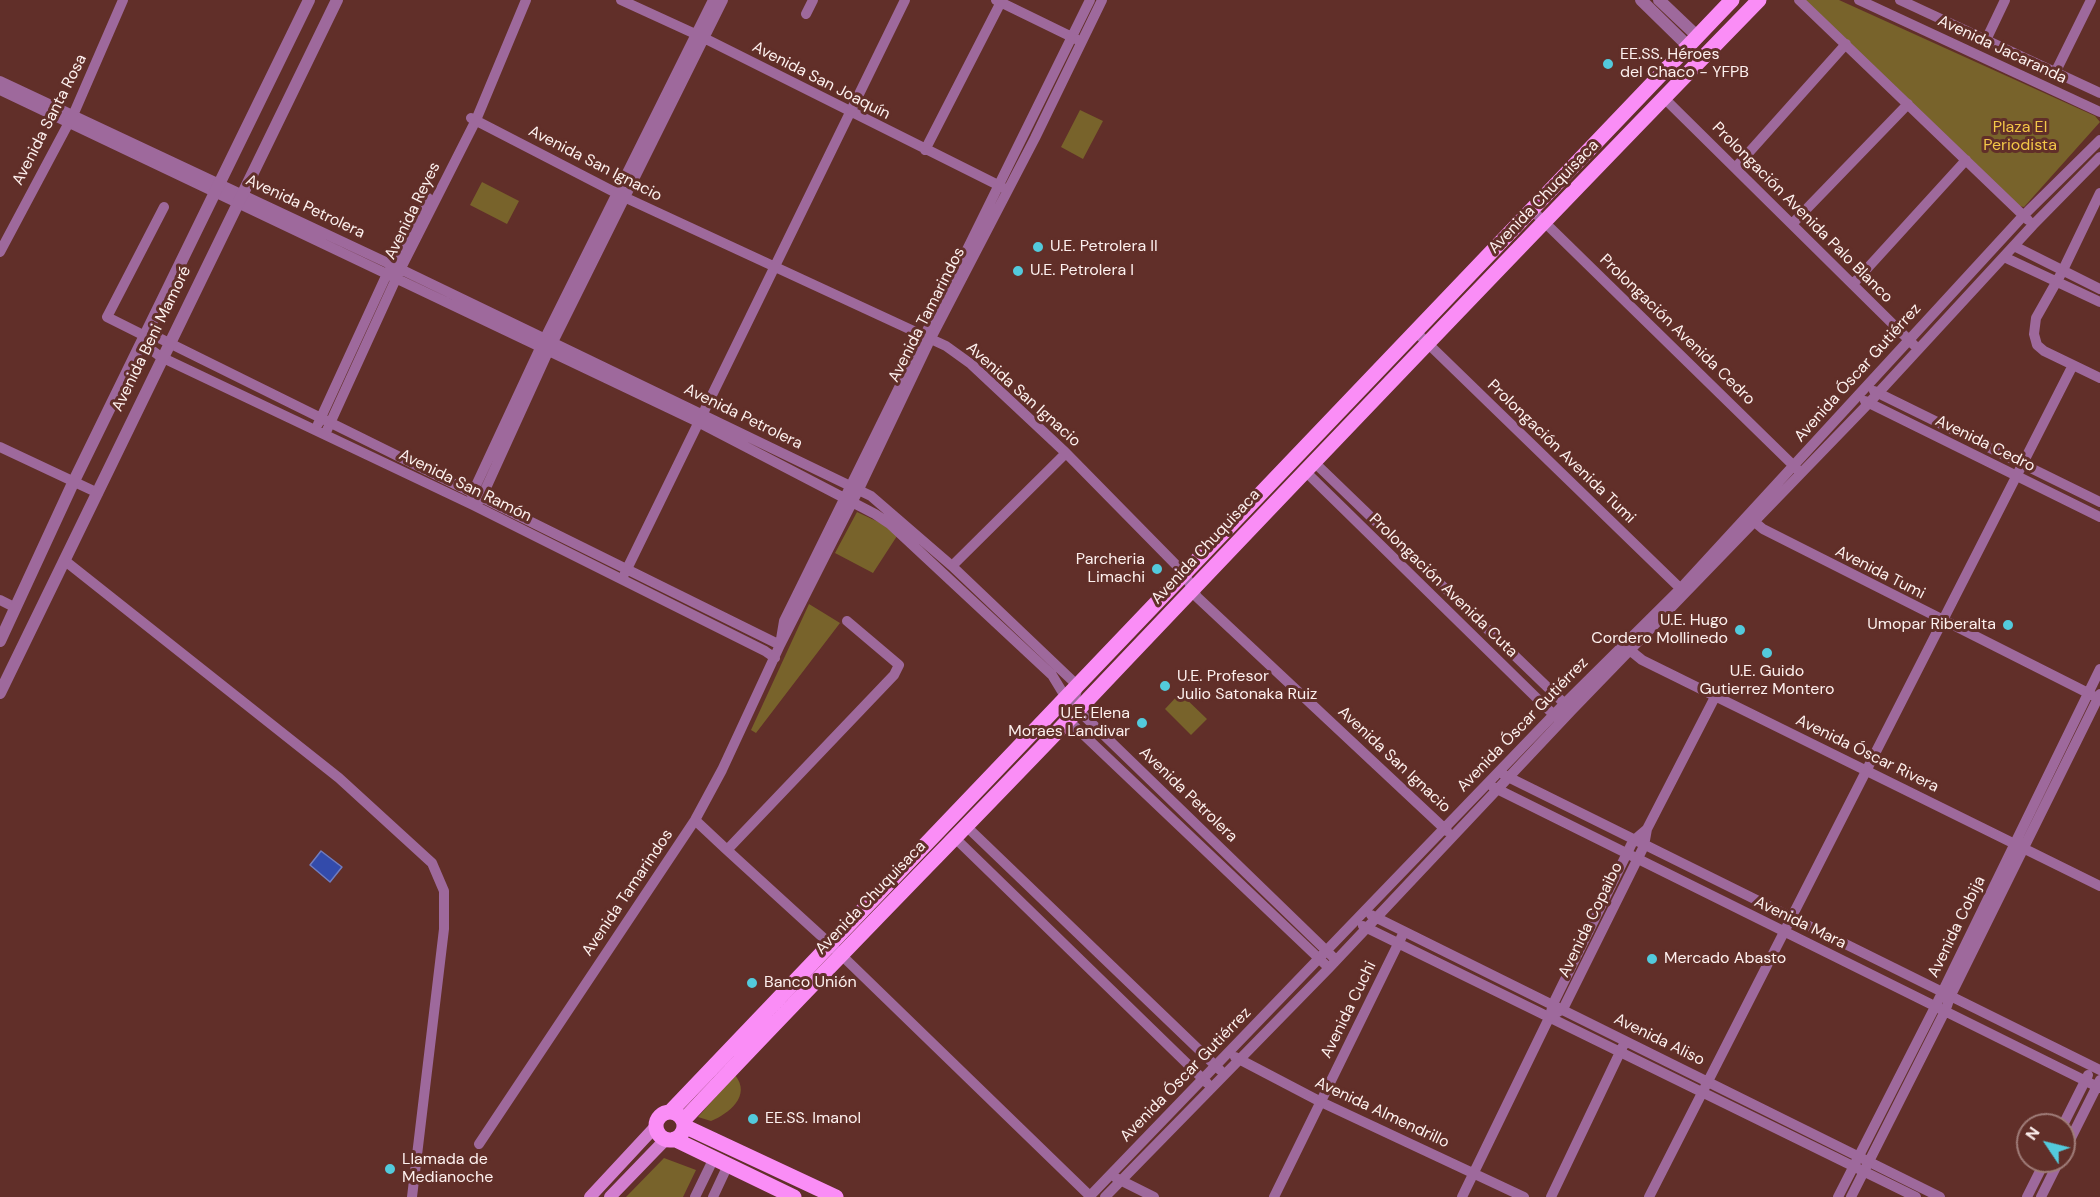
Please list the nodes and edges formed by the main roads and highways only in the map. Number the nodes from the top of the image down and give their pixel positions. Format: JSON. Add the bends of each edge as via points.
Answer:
{"nodes":[{"id":1,"x":1732,"y":0,"type":"edge"},
{"id":2,"x":1759,"y":0,"type":"edge"},
{"id":3,"x":1272,"y":492,"type":"junction"},
{"id":4,"x":670,"y":1112,"type":"junction"},
{"id":5,"x":684,"y":1124,"type":"junction"},
{"id":6,"x":656,"y":1126,"type":"junction"},
{"id":7,"x":670,"y":1139,"type":"junction"},
{"id":8,"x":590,"y":1197,"type":"edge"},
{"id":9,"x":610,"y":1197,"type":"edge"},
{"id":10,"x":794,"y":1197,"type":"edge"},
{"id":11,"x":836,"y":1197,"type":"edge"}],
"edges":[{"from":1,"to":3,"type":"main road","name":"Avenida Chuquisaca","via":[[1416,332]]},
{"from":2,"to":3,"type":"main road","name":"Avenida Chuquisaca","via":[[1310,466]]},
{"from":3,"to":4,"type":"main road","name":"Avenida Chuquisaca","via":[[1184,573]]},
{"from":3,"to":5,"type":"main road","name":"Avenida Chuquisaca","via":[[1192,588]]},
{"from":4,"to":5,"type":"main road","via":[[678,1114]]},
{"from":4,"to":6,"type":"main road","via":[[658,1118]]},
{"from":5,"to":7,"type":"main road","via":[[681,1134]]},
{"from":5,"to":11,"type":"main road"},
{"from":6,"to":7,"type":"main road","via":[[659,1134]]},
{"from":6,"to":8,"type":"main road"},
{"from":7,"to":9,"type":"main road"},
{"from":7,"to":10,"type":"main road"}]}
